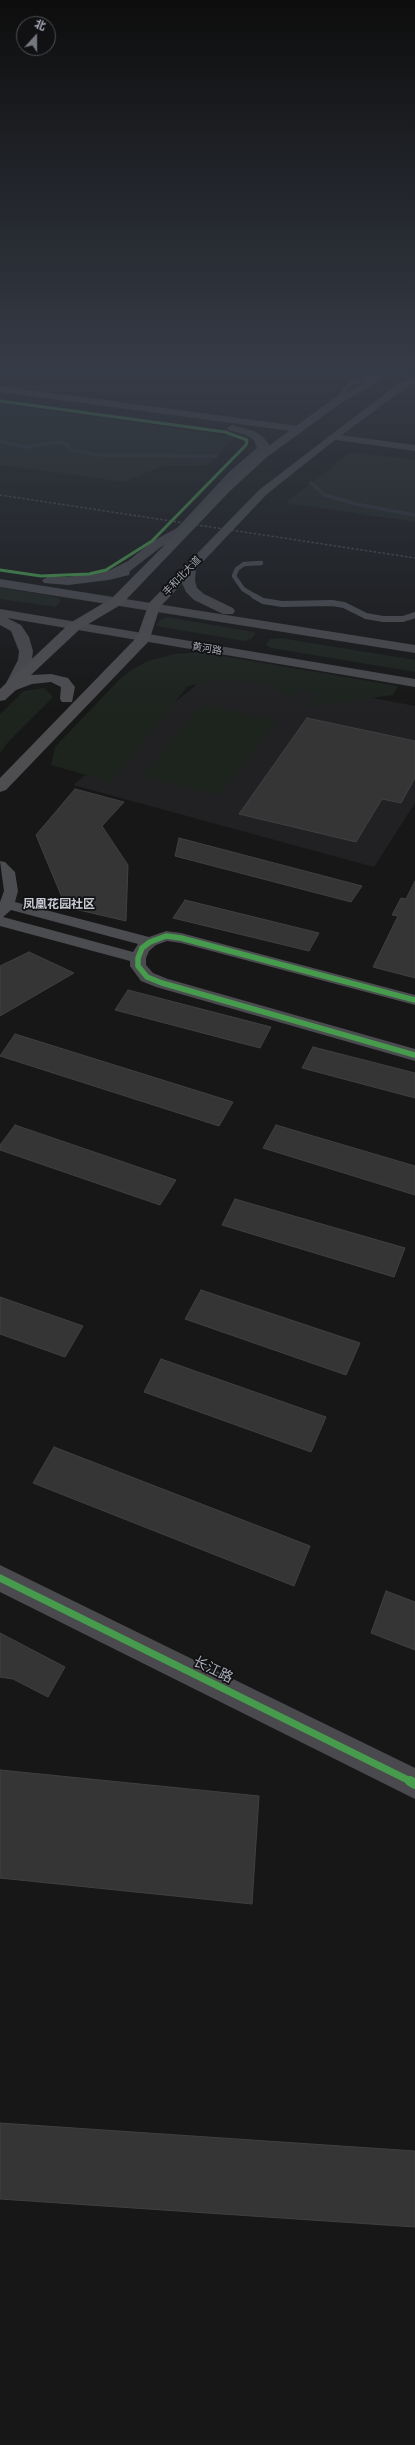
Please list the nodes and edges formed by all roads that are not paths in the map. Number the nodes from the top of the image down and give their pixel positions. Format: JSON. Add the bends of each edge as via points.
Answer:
{"nodes":[{"id":1,"x":222,"y":486,"type":"edge"},
{"id":2,"x":229,"y":486,"type":"edge"},
{"id":3,"x":271,"y":486,"type":"edge"},
{"id":4,"x":157,"y":560,"type":"junction"},
{"id":5,"x":261,"y":563,"type":"dead end"},
{"id":6,"x":190,"y":568,"type":"junction"},
{"id":7,"x":109,"y":576,"type":"junction"},
{"id":8,"x":0,"y":578,"type":"edge"},
{"id":9,"x":0,"y":582,"type":"edge"},
{"id":10,"x":117,"y":601,"type":"junction"},
{"id":11,"x":154,"y":606,"type":"junction"},
{"id":12,"x":0,"y":613,"type":"edge"},
{"id":13,"x":415,"y":615,"type":"edge"},
{"id":14,"x":0,"y":620,"type":"edge"},
{"id":15,"x":76,"y":626,"type":"junction"},
{"id":16,"x":283,"y":628,"type":"junction"},
{"id":17,"x":137,"y":637,"type":"junction"},
{"id":18,"x":415,"y":649,"type":"edge"},
{"id":19,"x":262,"y":658,"type":"junction"},
{"id":20,"x":415,"y":683,"type":"edge"},
{"id":21,"x":11,"y":687,"type":"junction"},
{"id":22,"x":0,"y":697,"type":"edge"},
{"id":23,"x":67,"y":699,"type":"junction"},
{"id":24,"x":0,"y":779,"type":"edge"},
{"id":25,"x":0,"y":787,"type":"edge"},
{"id":26,"x":0,"y":865,"type":"edge"},
{"id":27,"x":3,"y":909,"type":"edge"},
{"id":28,"x":0,"y":921,"type":"edge"},
{"id":29,"x":150,"y":942,"type":"junction"},
{"id":30,"x":138,"y":958,"type":"junction"},
{"id":31,"x":415,"y":1000,"type":"edge"},
{"id":32,"x":415,"y":1056,"type":"edge"},
{"id":33,"x":0,"y":1578,"type":"edge"},
{"id":34,"x":415,"y":1784,"type":"edge"}],
"edges":[{"from":1,"to":7,"type":"street","via":[[181,530],[157,544],[133,564]]},
{"from":2,"to":4,"type":"highway"},
{"from":3,"to":6,"type":"highway","name":"丰和北大道"},
{"from":4,"to":7,"type":"street","via":[[135,570]]},
{"from":4,"to":10,"type":"highway"},
{"from":5,"to":13,"type":"lane","via":[[244,564],[237,569],[234,576],[243,589],[263,601],[282,604],[332,603],[344,605],[366,616],[383,619],[403,619]]},
{"from":6,"to":11,"type":"highway","name":"丰和北大道"},
{"from":6,"to":16,"type":"street","via":[[188,580],[191,589],[199,598],[224,610]]},
{"from":7,"to":8,"type":"street","via":[[68,581]]},
{"from":9,"to":10,"type":"street"},
{"from":10,"to":11,"type":"street"},
{"from":10,"to":15,"type":"highway"},
{"from":11,"to":16,"type":"street"},
{"from":11,"to":17,"type":"highway","name":"丰和北大道"},
{"from":12,"to":15,"type":"street","name":"黄河路"},
{"from":14,"to":21,"type":"street","via":[[16,628],[26,650],[25,660]]},
{"from":15,"to":17,"type":"street","name":"黄河路"},
{"from":15,"to":21,"type":"highway"},
{"from":16,"to":18,"type":"street"},
{"from":16,"to":19,"type":"street","via":[[255,639],[253,648]]},
{"from":17,"to":19,"type":"street","name":"黄河路"},
{"from":17,"to":23,"type":"highway"},
{"from":17,"to":25,"type":"highway","name":"丰和北大道"},
{"from":19,"to":20,"type":"street","name":"黄河路"},
{"from":21,"to":22,"type":"highway"},
{"from":21,"to":23,"type":"highway","via":[[29,680],[52,678],[63,681],[68,687]]},
{"from":23,"to":24,"type":"highway","via":[[22,743]]},
{"from":26,"to":27,"type":"street","via":[[8,872],[11,882],[11,891]]},
{"from":27,"to":29,"type":"street"},
{"from":28,"to":30,"type":"street"},
{"from":29,"to":30,"type":"street","via":[[142,948]]},
{"from":29,"to":31,"type":"street","via":[[166,936],[181,938]]},
{"from":30,"to":32,"type":"street","via":[[138,966],[147,977]]},
{"from":33,"to":34,"type":"street","name":"长江路"}]}
